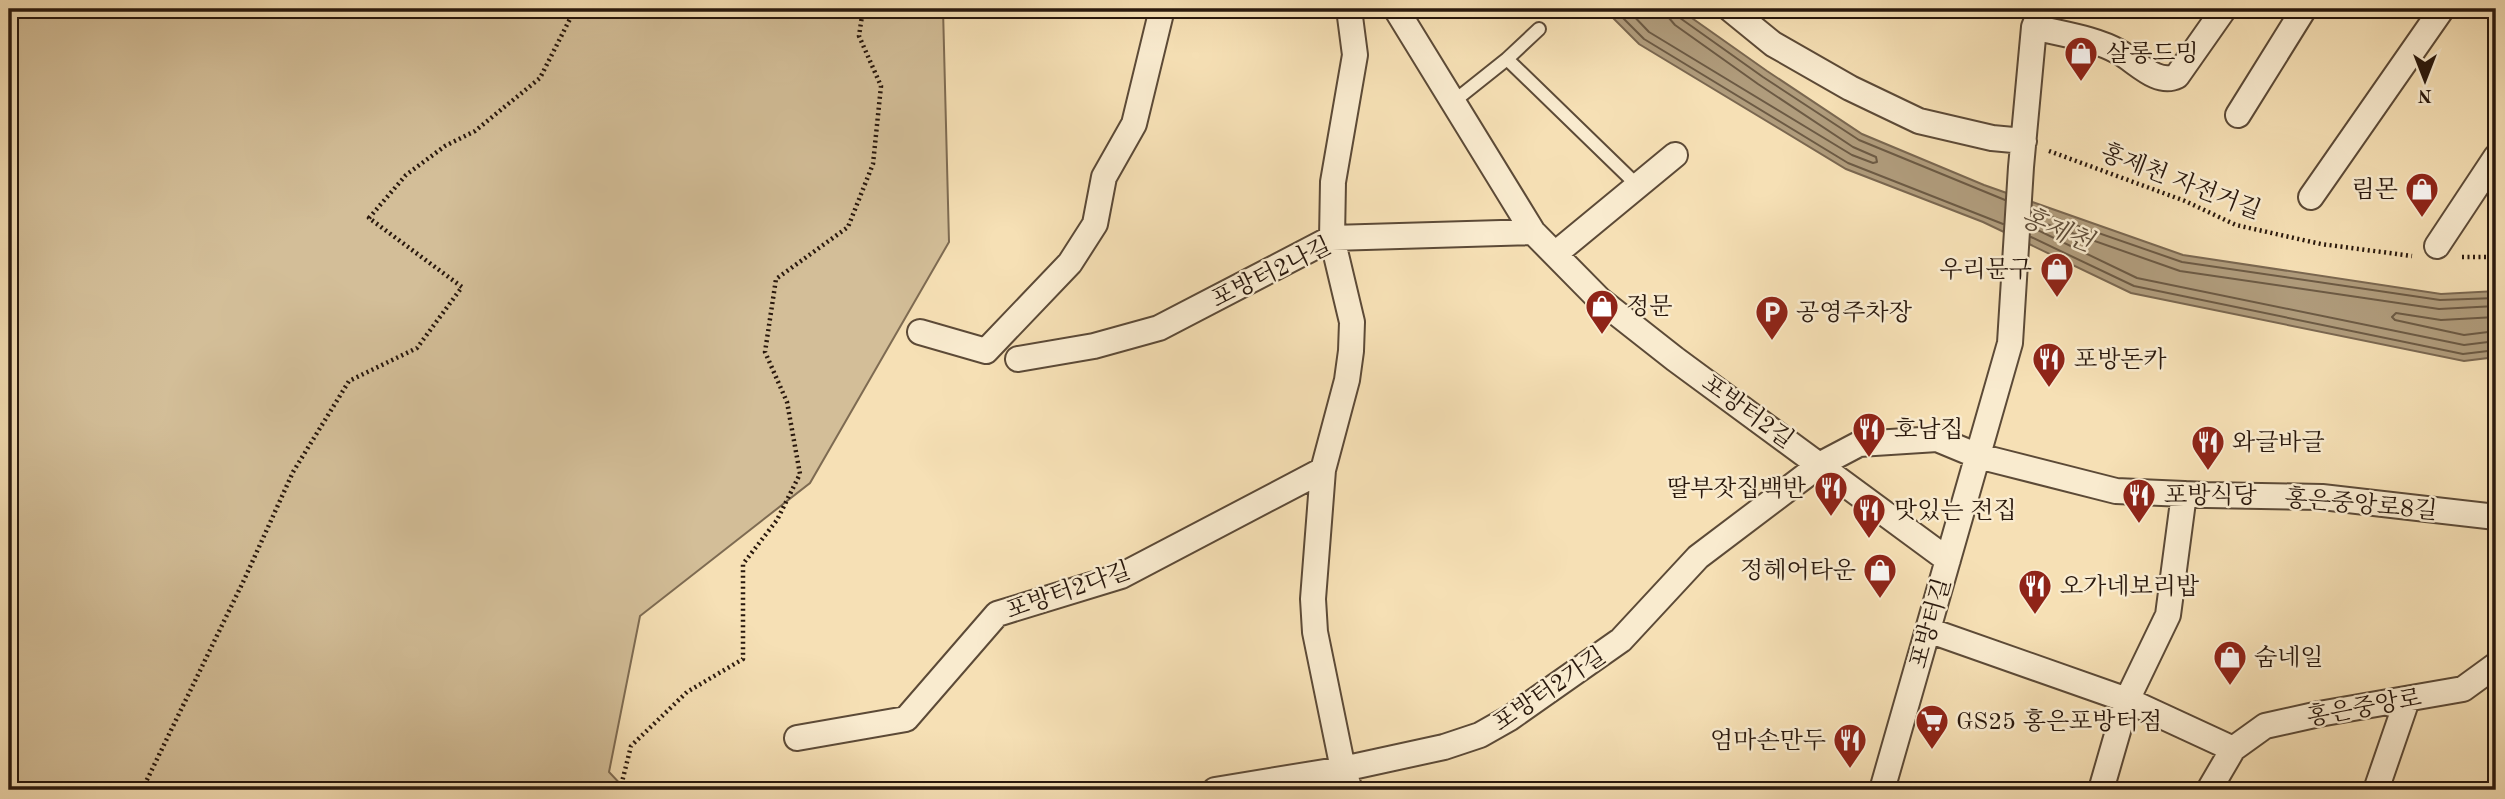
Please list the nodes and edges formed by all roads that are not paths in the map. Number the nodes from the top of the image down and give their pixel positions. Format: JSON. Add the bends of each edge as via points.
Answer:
{"nodes":[{"id":1,"x":1161,"y":9,"type":"edge"},
{"id":2,"x":1349,"y":9,"type":"edge"},
{"id":3,"x":1396,"y":9,"type":"edge"},
{"id":4,"x":1730,"y":9,"type":"edge"},
{"id":5,"x":2224,"y":9,"type":"edge"},
{"id":6,"x":2304,"y":9,"type":"edge"},
{"id":7,"x":2442,"y":9,"type":"edge"},
{"id":8,"x":2037,"y":18,"type":"edge"},
{"id":9,"x":1539,"y":29,"type":"dead end"},
{"id":10,"x":1507,"y":59,"type":"junction"},
{"id":11,"x":1452,"y":102,"type":"junction"},
{"id":12,"x":2238,"y":115,"type":"dead end"},
{"id":13,"x":2024,"y":141,"type":"junction"},
{"id":14,"x":1675,"y":155,"type":"dead end"},
{"id":15,"x":2496,"y":157,"type":"edge"},
{"id":16,"x":1638,"y":186,"type":"junction"},
{"id":17,"x":2311,"y":197,"type":"dead end"},
{"id":18,"x":1533,"y":232,"type":"junction"},
{"id":19,"x":1332,"y":238,"type":"junction"},
{"id":20,"x":2437,"y":253,"type":"road end"},
{"id":21,"x":1555,"y":254,"type":"junction"},
{"id":22,"x":920,"y":332,"type":"dead end"},
{"id":23,"x":1018,"y":359,"type":"dead end"},
{"id":24,"x":1978,"y":456,"type":"junction"},
{"id":25,"x":1821,"y":464,"type":"junction"},
{"id":26,"x":1323,"y":470,"type":"junction"},
{"id":27,"x":2184,"y":494,"type":"junction"},
{"id":28,"x":2496,"y":517,"type":"edge"},
{"id":29,"x":1948,"y":561,"type":"junction"},
{"id":30,"x":1928,"y":630,"type":"junction"},
{"id":31,"x":2496,"y":665,"type":"edge"},
{"id":32,"x":2127,"y":699,"type":"junction"},
{"id":33,"x":2407,"y":699,"type":"junction"},
{"id":34,"x":797,"y":738,"type":"dead end"},
{"id":35,"x":2233,"y":749,"type":"junction"},
{"id":36,"x":1346,"y":780,"type":"edge"},
{"id":37,"x":1215,"y":790,"type":"edge"},
{"id":38,"x":1882,"y":790,"type":"edge"},
{"id":39,"x":2101,"y":790,"type":"edge"},
{"id":40,"x":2209,"y":790,"type":"edge"},
{"id":41,"x":2376,"y":790,"type":"edge"}],
"edges":[{"from":1,"to":22,"type":"street","via":[[1133,124],[1104,177],[1095,224],[1070,264],[986,351]]},
{"from":2,"to":19,"type":"street","via":[[1355,55],[1333,182]]},
{"from":3,"to":11,"type":"street","name":"포방터2길"},
{"from":4,"to":13,"type":"street","via":[[1773,44],[1919,121]]},
{"from":5,"to":8,"type":"street","via":[[2177,76],[2170,79],[2107,46]]},
{"from":6,"to":12,"type":"street"},
{"from":7,"to":17,"type":"street"},
{"from":8,"to":13,"type":"street"},
{"from":9,"to":10,"type":"lane"},
{"from":10,"to":11,"type":"lane"},
{"from":10,"to":16,"type":"lane"},
{"from":11,"to":18,"type":"street","name":"포방터2길"},
{"from":13,"to":24,"type":"street","name":"포방터길","via":[[2010,343]]},
{"from":14,"to":16,"type":"street"},
{"from":15,"to":20,"type":"street"},
{"from":16,"to":21,"type":"street"},
{"from":18,"to":19,"type":"street","name":"포방터2나길"},
{"from":18,"to":21,"type":"street","name":"포방터2길"},
{"from":19,"to":23,"type":"street","name":"포방터2나길","via":[[1159,328],[1094,346]]},
{"from":19,"to":26,"type":"street","via":[[1352,322],[1351,351]]},
{"from":21,"to":25,"type":"street","name":"포방터2길","via":[[1600,300]]},
{"from":24,"to":25,"type":"street","via":[[1937,439],[1859,444]]},
{"from":24,"to":27,"type":"street","name":"홍은중앙로8길","via":[[2116,491]]},
{"from":24,"to":29,"type":"street","name":"포방터길"},
{"from":25,"to":29,"type":"street","name":"포방터2길"},
{"from":25,"to":36,"type":"street","name":"포방터2가길","via":[[1698,557],[1621,640],[1510,718],[1480,735]]},
{"from":26,"to":34,"type":"street","name":"포방터2다길","via":[[1121,576],[997,614],[906,719]]},
{"from":26,"to":36,"type":"street","via":[[1313,614]]},
{"from":27,"to":28,"type":"street","name":"홍은중앙로8길","via":[[2322,497]]},
{"from":27,"to":32,"type":"street","via":[[2168,615]]},
{"from":29,"to":30,"type":"street","name":"포방터길"},
{"from":30,"to":32,"type":"street"},
{"from":30,"to":38,"type":"street","name":"포방터길"},
{"from":31,"to":33,"type":"street","name":"홍은중앙로","via":[[2463,689]]},
{"from":32,"to":35,"type":"street"},
{"from":32,"to":39,"type":"street"},
{"from":33,"to":35,"type":"street","name":"홍은중앙로","via":[[2265,726]]},
{"from":33,"to":41,"type":"street"},
{"from":35,"to":40,"type":"street","name":"홍은중앙로"},
{"from":36,"to":37,"type":"street","name":"포방터2가길"}]}
